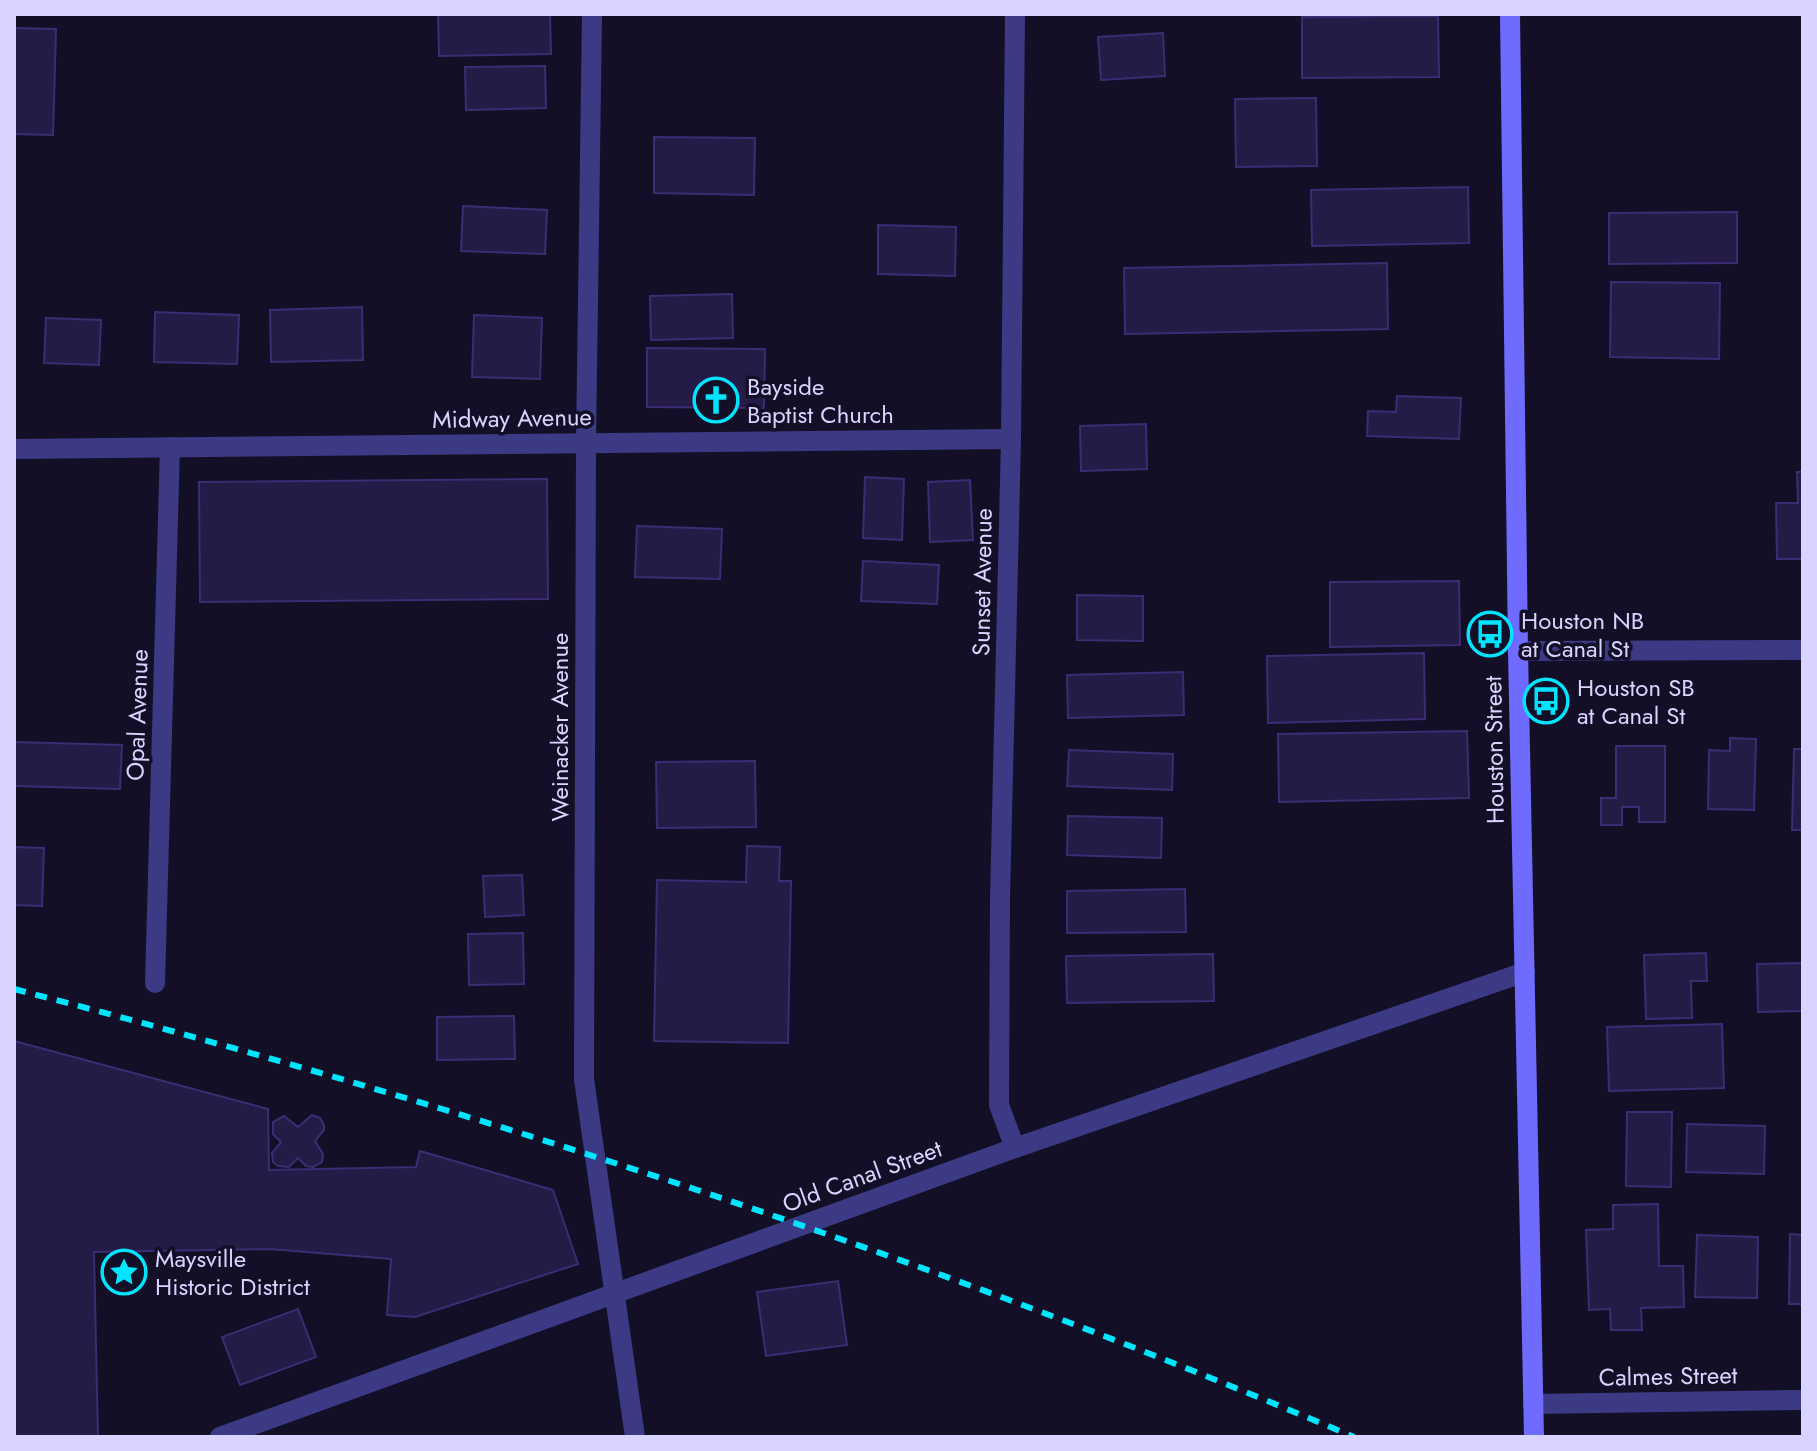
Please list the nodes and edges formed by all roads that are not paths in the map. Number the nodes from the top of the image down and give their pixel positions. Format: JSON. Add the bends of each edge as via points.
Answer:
{"nodes":[{"id":1,"x":592,"y":14,"type":"edge"},
{"id":2,"x":1015,"y":14,"type":"edge"},
{"id":3,"x":1510,"y":14,"type":"edge"},
{"id":4,"x":1011,"y":439,"type":"junction"},
{"id":5,"x":586,"y":443,"type":"junction"},
{"id":6,"x":170,"y":447,"type":"junction"},
{"id":7,"x":14,"y":449,"type":"edge"},
{"id":8,"x":1803,"y":650,"type":"edge"},
{"id":9,"x":1518,"y":651,"type":"junction"},
{"id":10,"x":1525,"y":972,"type":"junction"},
{"id":11,"x":155,"y":983,"type":"dead end"},
{"id":12,"x":1015,"y":1148,"type":"junction"},
{"id":13,"x":614,"y":1293,"type":"junction"},
{"id":14,"x":1803,"y":1400,"type":"edge"},
{"id":15,"x":1533,"y":1404,"type":"junction"},
{"id":16,"x":220,"y":1437,"type":"edge"},
{"id":17,"x":635,"y":1437,"type":"edge"},
{"id":18,"x":1534,"y":1437,"type":"edge"}],
"edges":[{"from":1,"to":5,"type":"street","name":"Weinacker Avenue"},
{"from":2,"to":4,"type":"street","name":"Sunset Avenue"},
{"from":3,"to":9,"type":"street","name":"Houston Street"},
{"from":4,"to":5,"type":"street","name":"Midway Avenue"},
{"from":4,"to":12,"type":"street","name":"Sunset Avenue","via":[[999,1105]]},
{"from":5,"to":6,"type":"street","name":"Midway Avenue"},
{"from":5,"to":13,"type":"street","name":"Weinacker Avenue","via":[[584,1079]]},
{"from":6,"to":7,"type":"street","name":"Midway Avenue"},
{"from":6,"to":11,"type":"street","name":"Opal Avenue"},
{"from":8,"to":9,"type":"street"},
{"from":9,"to":10,"type":"street","name":"Houston Street"},
{"from":10,"to":12,"type":"street","name":"Old Canal Street"},
{"from":10,"to":15,"type":"street","name":"Houston Street"},
{"from":12,"to":13,"type":"street","name":"Old Canal Street"},
{"from":13,"to":16,"type":"street","name":"Old Canal Street"},
{"from":13,"to":17,"type":"street","name":"Weinacker Avenue"},
{"from":14,"to":15,"type":"street","name":"Calmes Street"},
{"from":15,"to":18,"type":"street","name":"Houston Street"}]}
